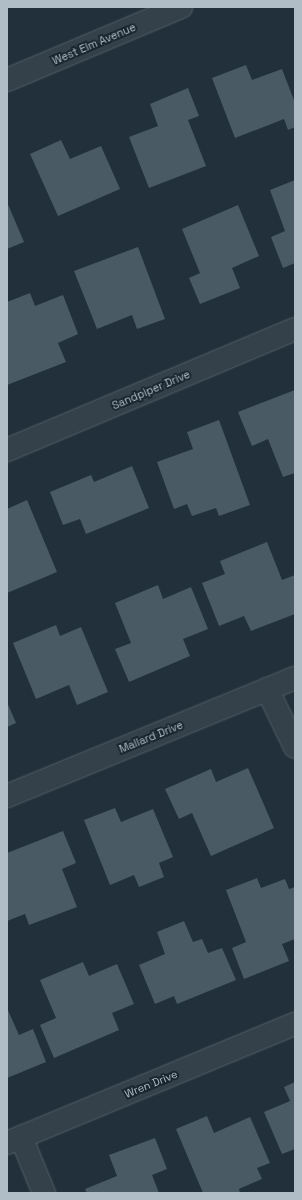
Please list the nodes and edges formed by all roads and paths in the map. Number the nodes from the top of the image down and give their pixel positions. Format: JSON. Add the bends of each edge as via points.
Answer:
{"nodes":[{"id":1,"x":181,"y":7,"type":"edge"},
{"id":2,"x":7,"y":80,"type":"edge"},
{"id":3,"x":295,"y":329,"type":"edge"},
{"id":4,"x":7,"y":450,"type":"edge"},
{"id":5,"x":295,"y":678,"type":"edge"},
{"id":6,"x":267,"y":689,"type":"junction"},
{"id":7,"x":295,"y":747,"type":"edge"},
{"id":8,"x":7,"y":796,"type":"edge"},
{"id":9,"x":295,"y":1024,"type":"edge"},
{"id":10,"x":14,"y":1140,"type":"edge"},
{"id":11,"x":44,"y":1193,"type":"edge"}],
"edges":[{"from":1,"to":2,"type":"street","name":"West Elm Avenue"},
{"from":3,"to":4,"type":"street","name":"Sandpiper Drive"},
{"from":5,"to":6,"type":"street","name":"Mallard Drive"},
{"from":6,"to":7,"type":"street"},
{"from":6,"to":8,"type":"street","name":"Mallard Drive"},
{"from":9,"to":10,"type":"street","name":"Wren Drive"},
{"from":10,"to":11,"type":"street"}]}
